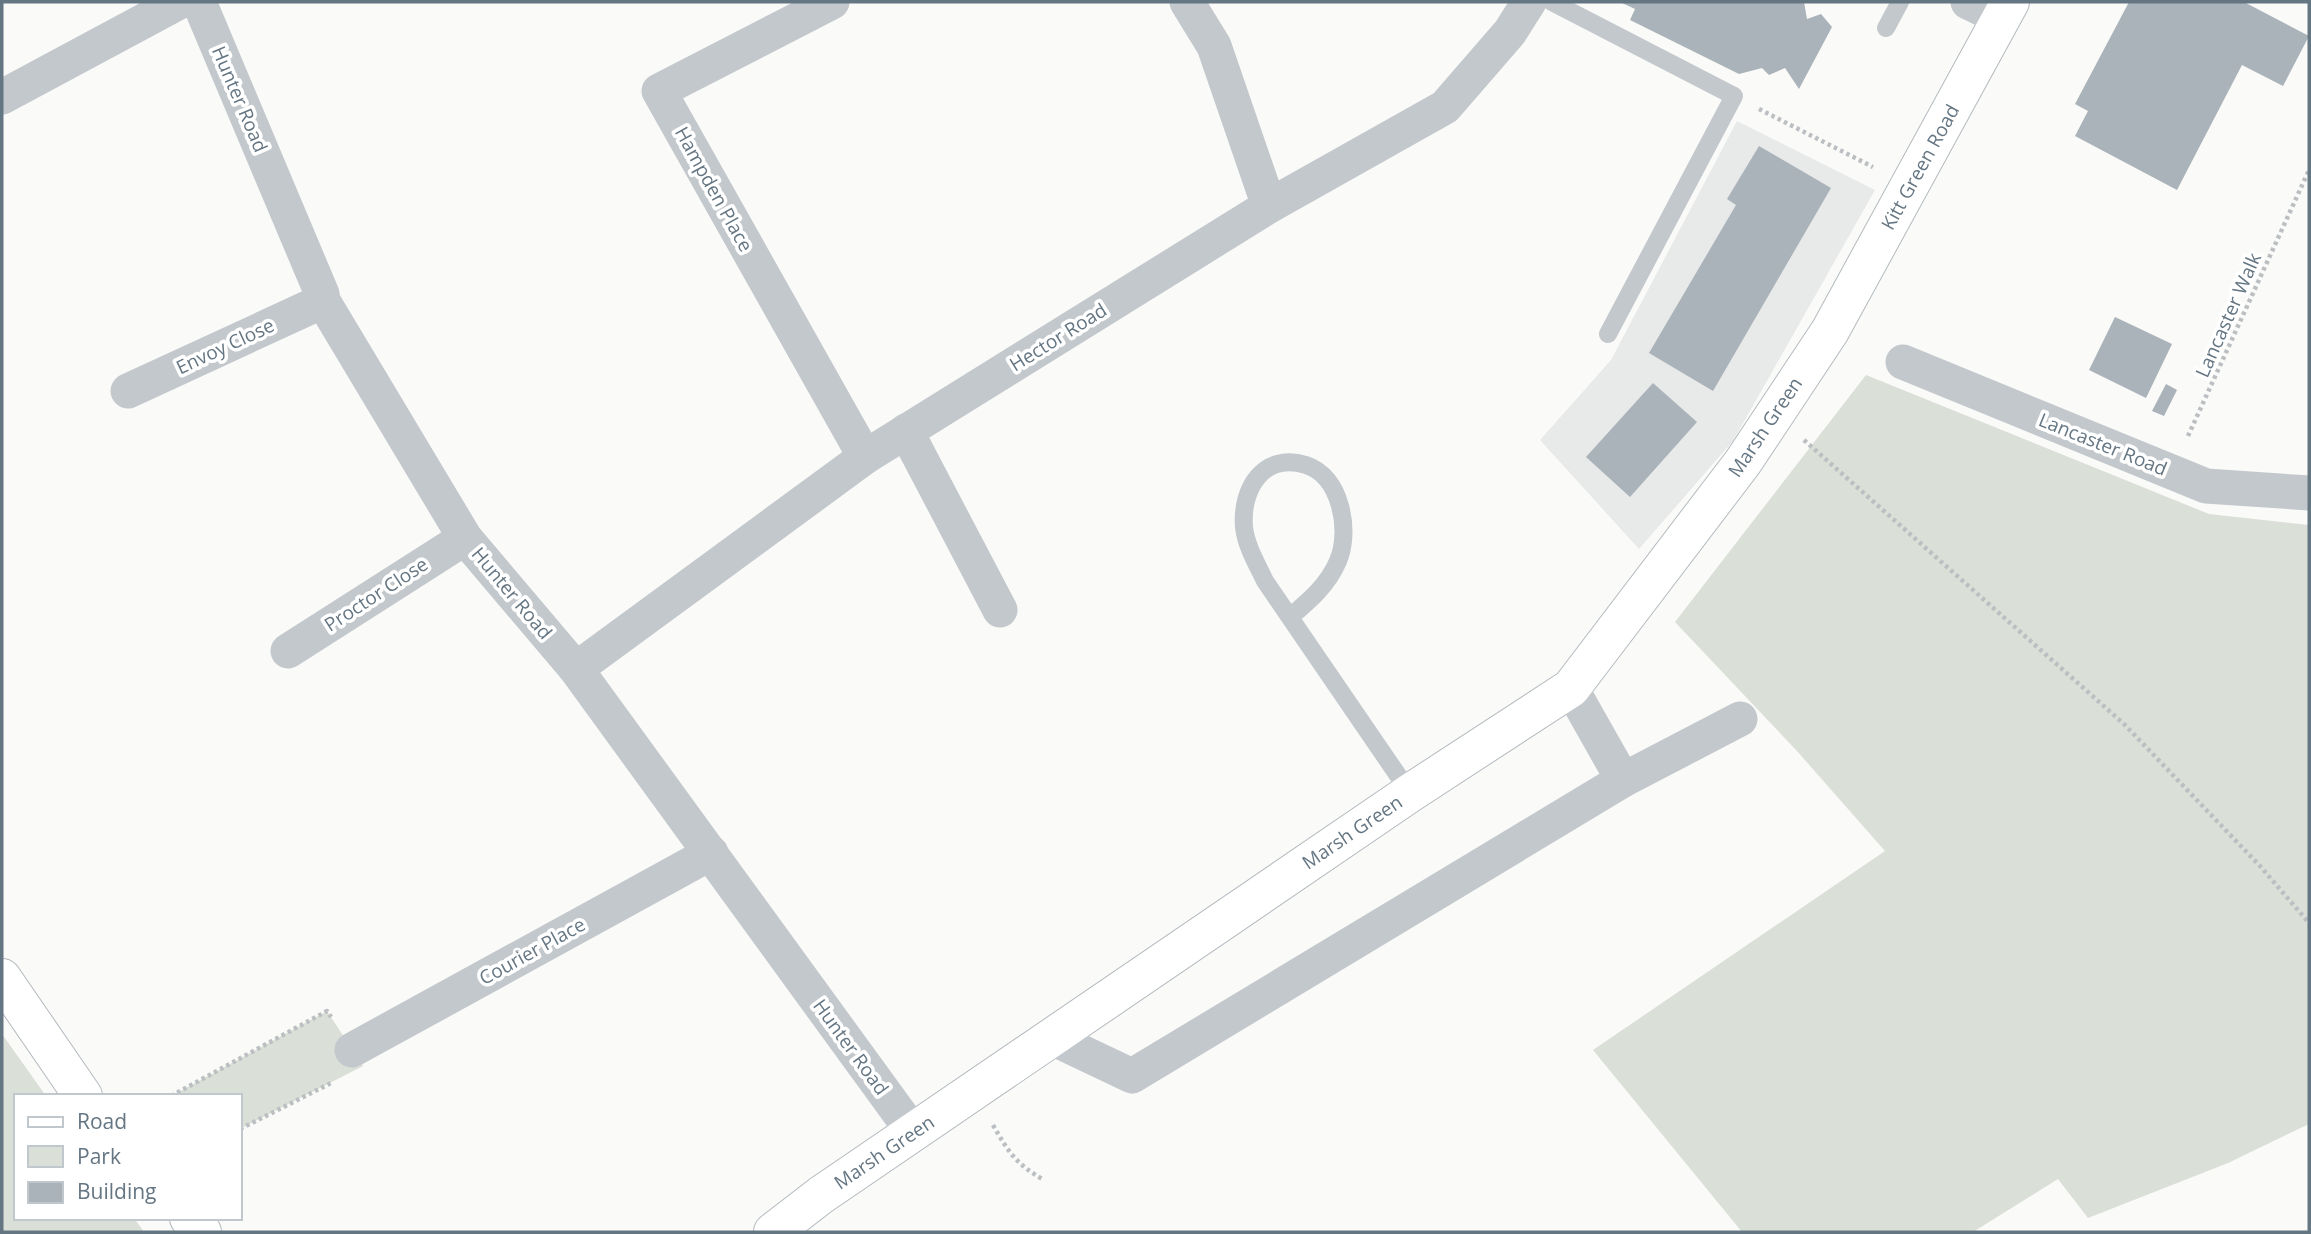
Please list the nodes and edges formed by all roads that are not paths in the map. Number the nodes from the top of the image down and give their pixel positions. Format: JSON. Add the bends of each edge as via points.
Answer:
{"nodes":[{"id":1,"x":179,"y":2,"type":"edge"},
{"id":2,"x":199,"y":2,"type":"edge"},
{"id":3,"x":832,"y":2,"type":"edge"},
{"id":4,"x":1188,"y":2,"type":"edge"},
{"id":5,"x":1530,"y":2,"type":"edge"},
{"id":6,"x":1552,"y":2,"type":"edge"},
{"id":7,"x":1900,"y":2,"type":"edge"},
{"id":8,"x":1993,"y":7,"type":"edge"},
{"id":9,"x":1886,"y":28,"type":"dead end"},
{"id":10,"x":2,"y":97,"type":"edge"},
{"id":11,"x":1269,"y":206,"type":"junction"},
{"id":12,"x":323,"y":301,"type":"junction"},
{"id":13,"x":1830,"y":331,"type":"joint"},
{"id":14,"x":1608,"y":334,"type":"dead end"},
{"id":15,"x":1903,"y":362,"type":"dead end"},
{"id":16,"x":128,"y":391,"type":"dead end"},
{"id":17,"x":906,"y":431,"type":"junction"},
{"id":18,"x":865,"y":457,"type":"junction"},
{"id":19,"x":2309,"y":494,"type":"edge"},
{"id":20,"x":464,"y":538,"type":"junction"},
{"id":21,"x":1000,"y":610,"type":"dead end"},
{"id":22,"x":1290,"y":617,"type":"junction"},
{"id":23,"x":288,"y":651,"type":"dead end"},
{"id":24,"x":576,"y":669,"type":"junction"},
{"id":25,"x":1571,"y":688,"type":"junction"},
{"id":26,"x":1740,"y":719,"type":"dead end"},
{"id":27,"x":1623,"y":780,"type":"junction"},
{"id":28,"x":1410,"y":793,"type":"junction"},
{"id":29,"x":711,"y":853,"type":"junction"},
{"id":30,"x":2,"y":978,"type":"edge"},
{"id":31,"x":1052,"y":1038,"type":"junction"},
{"id":32,"x":352,"y":1050,"type":"road end"},
{"id":33,"x":82,"y":1094,"type":"edge"},
{"id":34,"x":913,"y":1132,"type":"junction"},
{"id":35,"x":773,"y":1232,"type":"edge"}],
"edges":[{"from":1,"to":10,"type":"street"},
{"from":2,"to":12,"type":"street","name":"Hunter Road"},
{"from":3,"to":18,"type":"street","name":"Hampden Place","via":[[659,91]]},
{"from":4,"to":11,"type":"street","via":[[1213,46]]},
{"from":5,"to":11,"type":"street","name":"Hector Road","via":[[1445,107]]},
{"from":6,"to":14,"type":"lane","via":[[1734,96]]},
{"from":7,"to":9,"type":"lane"},
{"from":8,"to":13,"type":"street","name":"Kitt Green Road","via":[[1909,186]]},
{"from":11,"to":17,"type":"street","name":"Hector Road"},
{"from":12,"to":16,"type":"street","name":"Envoy Close"},
{"from":12,"to":20,"type":"street","name":"Hunter Road"},
{"from":13,"to":25,"type":"street","name":"Marsh Green","via":[[1735,472]]},
{"from":15,"to":19,"type":"street","name":"Lancaster Road","via":[[2206,486]]},
{"from":17,"to":18,"type":"street","name":"Hector Road"},
{"from":17,"to":21,"type":"street"},
{"from":18,"to":24,"type":"street","name":"Hector Road"},
{"from":20,"to":23,"type":"street","name":"Proctor Close"},
{"from":20,"to":24,"type":"street","name":"Hunter Road"},
{"from":22,"to":22,"type":"lane","via":[[1265,581],[1244,528],[1245,501],[1252,481],[1269,467],[1287,462],[1322,473],[1335,490],[1343,534],[1340,559],[1328,580]]},
{"from":22,"to":28,"type":"lane"},
{"from":24,"to":29,"type":"street","name":"Hunter Road"},
{"from":25,"to":27,"type":"street"},
{"from":25,"to":28,"type":"street","name":"Marsh Green"},
{"from":26,"to":27,"type":"street"},
{"from":27,"to":31,"type":"street","via":[[1132,1076]]},
{"from":28,"to":31,"type":"street","name":"Marsh Green"},
{"from":29,"to":32,"type":"street","name":"Courier Place"},
{"from":29,"to":34,"type":"street","name":"Hunter Road"},
{"from":30,"to":33,"type":"street"},
{"from":31,"to":34,"type":"street","name":"Marsh Green"},
{"from":34,"to":35,"type":"street","name":"Marsh Green"}]}
